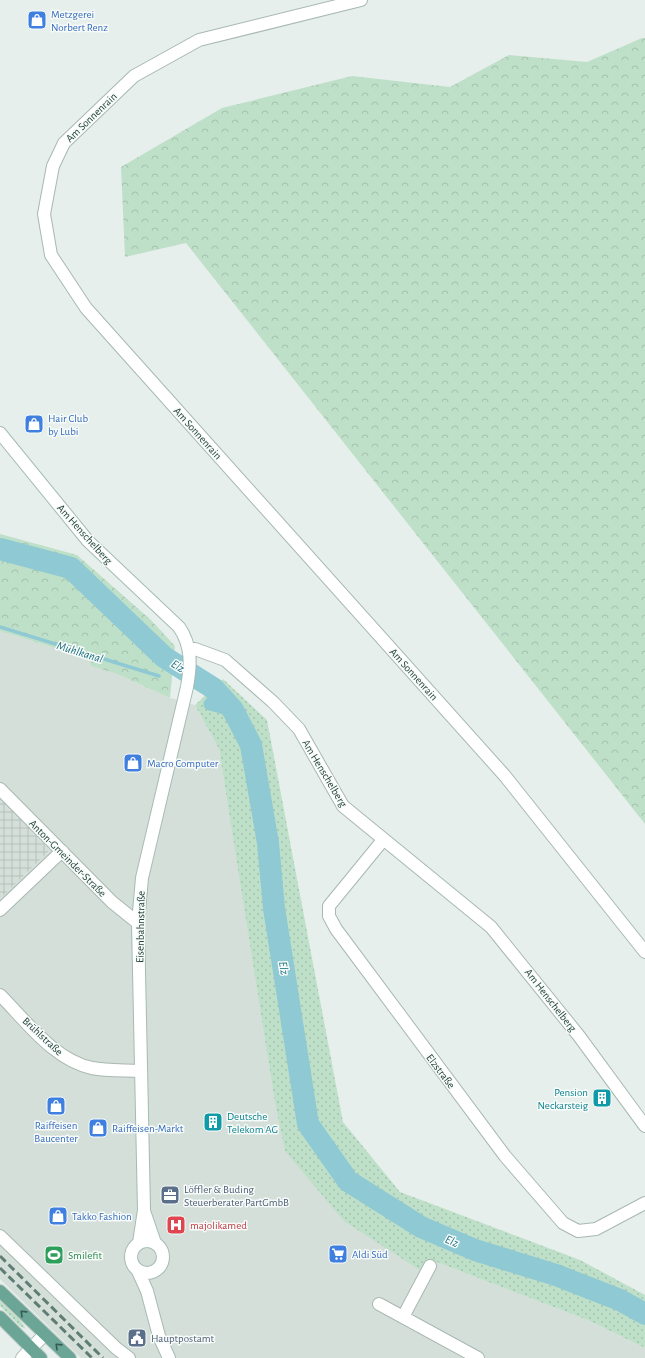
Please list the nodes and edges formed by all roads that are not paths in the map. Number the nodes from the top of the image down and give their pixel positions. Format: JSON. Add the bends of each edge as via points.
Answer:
{"nodes":[{"id":1,"x":361,"y":0,"type":"edge"},
{"id":2,"x":0,"y":433,"type":"edge"},
{"id":3,"x":189,"y":650,"type":"junction"},
{"id":4,"x":0,"y":789,"type":"edge"},
{"id":5,"x":383,"y":840,"type":"junction"},
{"id":6,"x":62,"y":851,"type":"junction"},
{"id":7,"x":0,"y":910,"type":"edge"},
{"id":8,"x":138,"y":924,"type":"junction"},
{"id":9,"x":645,"y":952,"type":"edge"},
{"id":10,"x":0,"y":995,"type":"edge"},
{"id":11,"x":140,"y":1071,"type":"junction"},
{"id":12,"x":645,"y":1126,"type":"edge"},
{"id":13,"x":645,"y":1203,"type":"edge"},
{"id":14,"x":144,"y":1210,"type":"junction"},
{"id":15,"x":0,"y":1236,"type":"edge"},
{"id":16,"x":139,"y":1243,"type":"junction"},
{"id":17,"x":155,"y":1243,"type":"junction"},
{"id":18,"x":430,"y":1266,"type":"dead end"},
{"id":19,"x":137,"y":1269,"type":"junction"},
{"id":20,"x":156,"y":1270,"type":"junction"},
{"id":21,"x":0,"y":1290,"type":"edge"},
{"id":22,"x":151,"y":1303,"type":"junction"},
{"id":23,"x":379,"y":1304,"type":"dead end"},
{"id":24,"x":403,"y":1317,"type":"junction"},
{"id":25,"x":0,"y":1318,"type":"edge"},
{"id":26,"x":45,"y":1334,"type":"junction"},
{"id":27,"x":31,"y":1349,"type":"junction"},
{"id":28,"x":166,"y":1357,"type":"edge"},
{"id":29,"x":22,"y":1358,"type":"edge"},
{"id":30,"x":41,"y":1358,"type":"edge"},
{"id":31,"x":70,"y":1358,"type":"edge"},
{"id":32,"x":129,"y":1358,"type":"edge"},
{"id":33,"x":478,"y":1358,"type":"edge"}],
"edges":[{"from":1,"to":9,"type":"street","name":"Am Sonnenrain","via":[[199,40],[134,76],[64,144],[53,166],[44,214],[52,255],[86,308],[505,776]]},
{"from":2,"to":3,"type":"street","name":"Am Henschelberg","via":[[88,541],[179,627]]},
{"from":3,"to":5,"type":"street","name":"Am Henschelberg","via":[[195,649],[225,660],[273,702],[299,729],[343,806]]},
{"from":3,"to":8,"type":"street","name":"Eisenbahnstraße","via":[[187,687],[142,878]]},
{"from":4,"to":6,"type":"street","name":"Anton-Gmeinder-Straße"},
{"from":5,"to":12,"type":"street","name":"Am Henschelberg","via":[[491,927],[579,1036]]},
{"from":5,"to":13,"type":"street","name":"Elzstraße","via":[[329,906],[329,916],[336,929],[505,1156],[563,1223],[578,1231],[596,1229]]},
{"from":6,"to":7,"type":"street"},
{"from":6,"to":8,"type":"street","name":"Anton-Gmeinder-Straße","via":[[112,902]]},
{"from":8,"to":11,"type":"street","name":"Eisenbahnstraße"},
{"from":10,"to":11,"type":"street","name":"Brühlstraße","via":[[57,1052],[73,1062],[92,1068]]},
{"from":11,"to":14,"type":"street","name":"Eisenbahnstraße"},
{"from":14,"to":16,"type":"street","name":"Eisenbahnstraße"},
{"from":14,"to":17,"type":"street","name":"Eisenbahnstraße"},
{"from":15,"to":32,"type":"street"},
{"from":16,"to":17,"type":"street"},
{"from":16,"to":19,"type":"street","via":[[131,1255],[133,1265]]},
{"from":17,"to":20,"type":"street","via":[[163,1256],[163,1262]]},
{"from":18,"to":24,"type":"street"},
{"from":19,"to":20,"type":"street","via":[[146,1273]]},
{"from":19,"to":22,"type":"street"},
{"from":20,"to":22,"type":"street"},
{"from":26,"to":21,"type":"main road","one_way":true},
{"from":22,"to":28,"type":"street"},
{"from":23,"to":24,"type":"street"},
{"from":24,"to":33,"type":"street"},
{"from":25,"to":27,"type":"main road"},
{"from":26,"to":27,"type":"street"},
{"from":31,"to":26,"type":"main road","one_way":true},
{"from":27,"to":29,"type":"street"},
{"from":27,"to":30,"type":"main road"}]}
